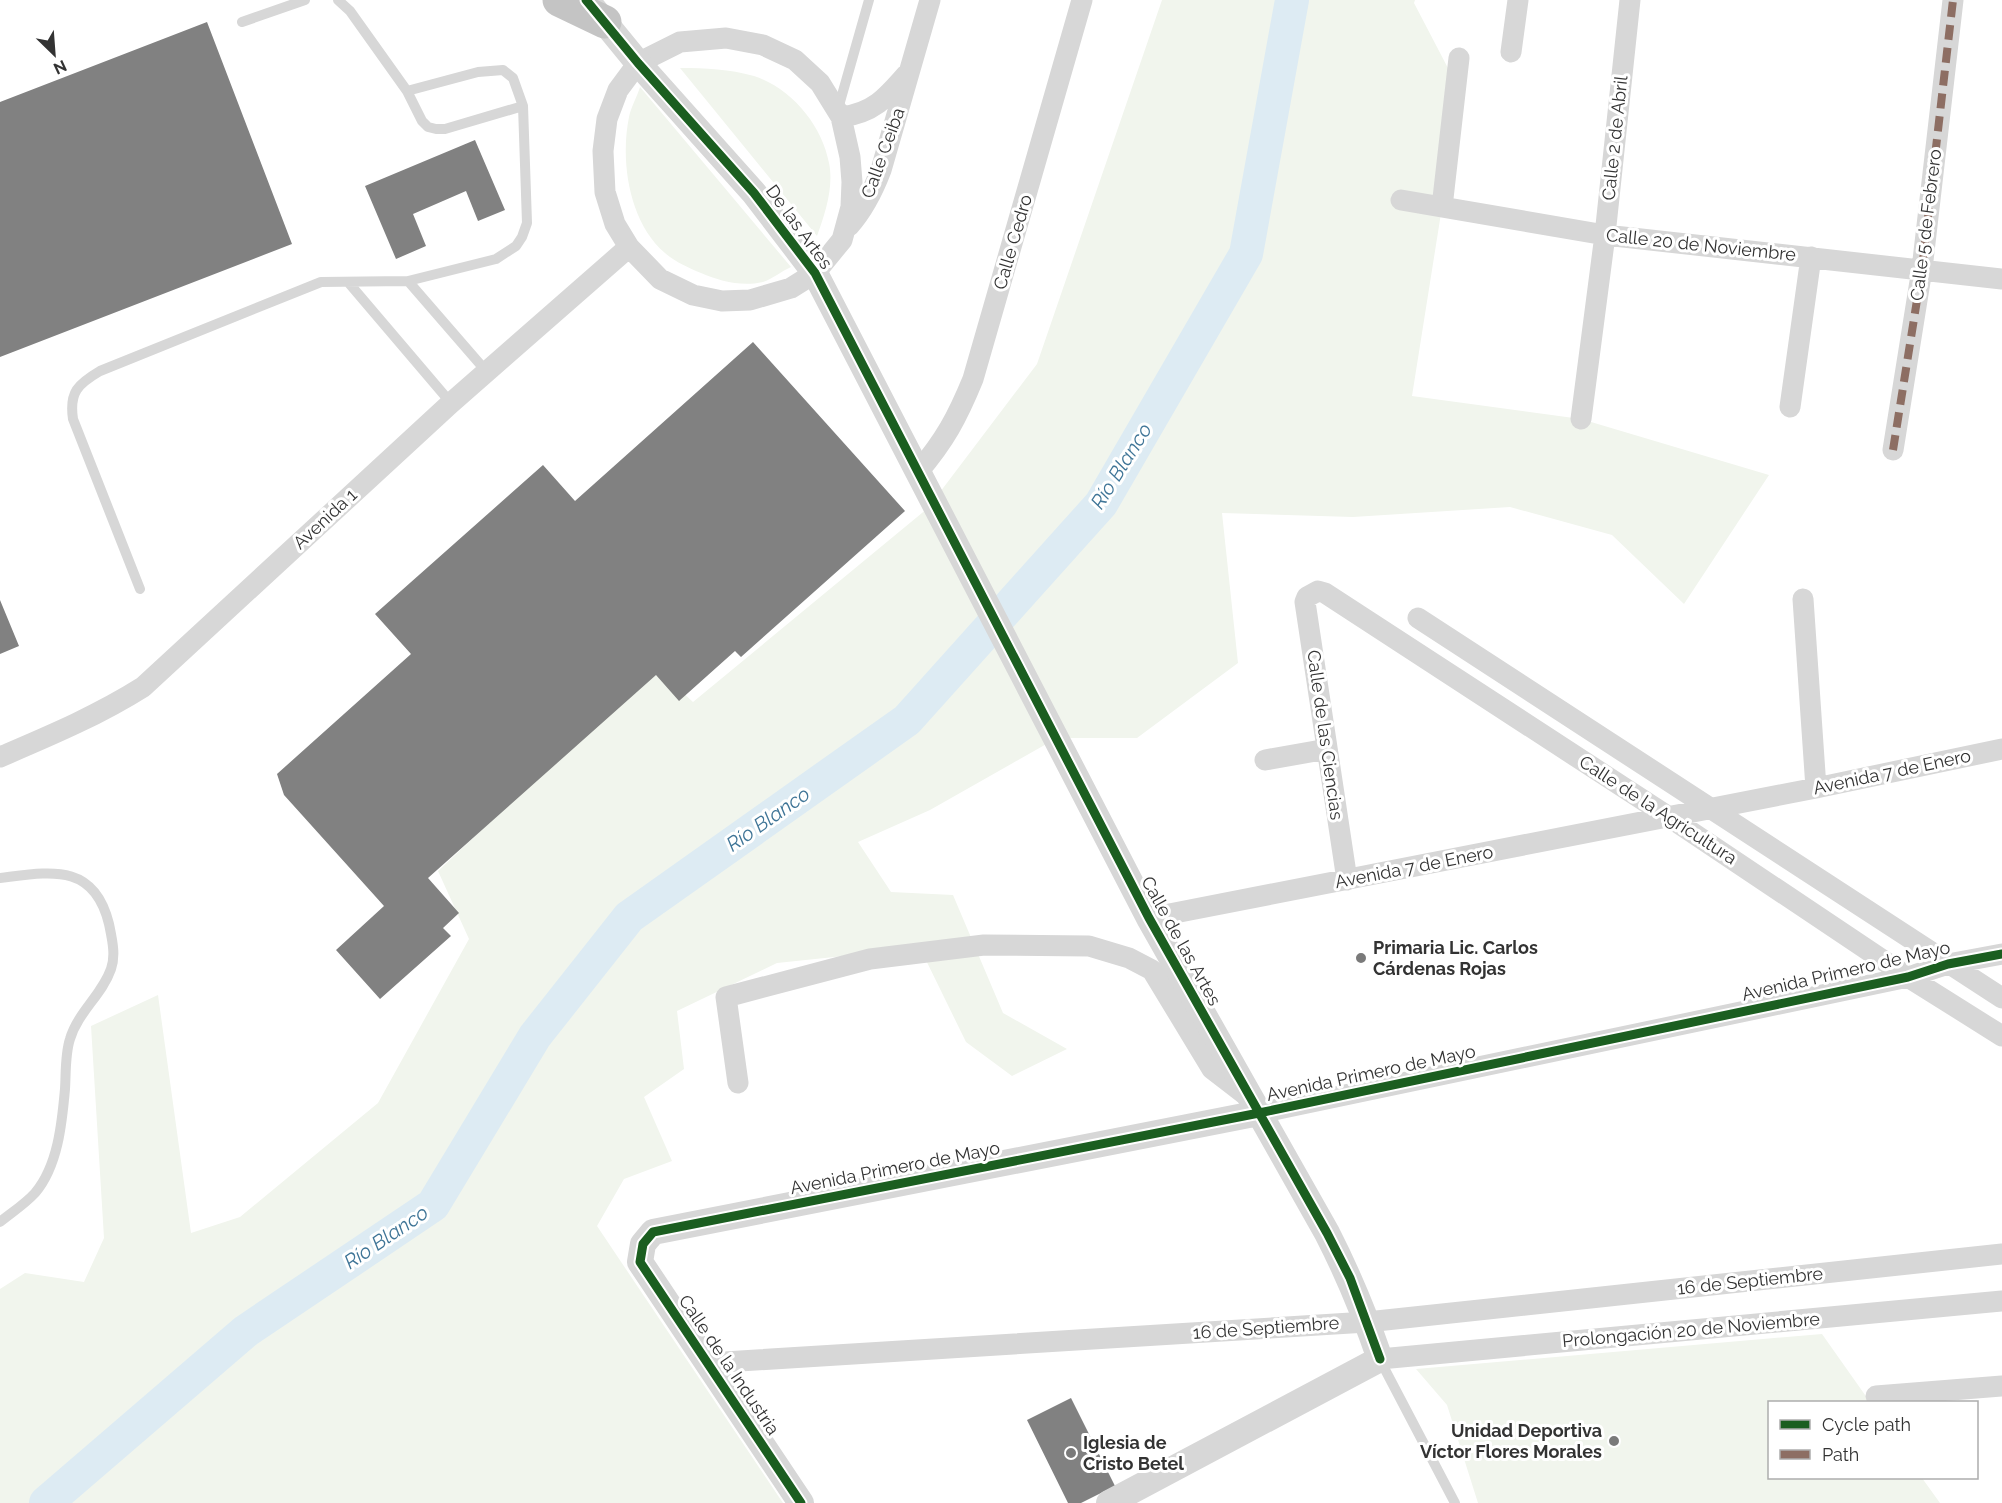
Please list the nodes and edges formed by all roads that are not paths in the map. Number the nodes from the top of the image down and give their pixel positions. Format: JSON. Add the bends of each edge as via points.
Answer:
{"nodes":[{"id":1,"x":305,"y":0,"type":"edge"},
{"id":2,"x":338,"y":0,"type":"edge"},
{"id":3,"x":559,"y":0,"type":"edge"},
{"id":4,"x":868,"y":0,"type":"edge"},
{"id":5,"x":930,"y":0,"type":"edge"},
{"id":6,"x":1082,"y":0,"type":"edge"},
{"id":7,"x":1518,"y":0,"type":"edge"},
{"id":8,"x":1630,"y":0,"type":"edge"},
{"id":9,"x":1953,"y":0,"type":"edge"},
{"id":10,"x":594,"y":7,"type":"edge"},
{"id":11,"x":242,"y":22,"type":"dead end"},
{"id":12,"x":1511,"y":52,"type":"dead end"},
{"id":13,"x":1459,"y":58,"type":"dead end"},
{"id":14,"x":638,"y":63,"type":"junction"},
{"id":15,"x":911,"y":70,"type":"junction"},
{"id":16,"x":407,"y":91,"type":"junction"},
{"id":17,"x":523,"y":106,"type":"junction"},
{"id":18,"x":839,"y":114,"type":"junction"},
{"id":19,"x":1401,"y":200,"type":"dead end"},
{"id":20,"x":1442,"y":207,"type":"junction"},
{"id":21,"x":845,"y":230,"type":"junction"},
{"id":22,"x":1605,"y":235,"type":"junction"},
{"id":23,"x":629,"y":247,"type":"junction"},
{"id":24,"x":1811,"y":257,"type":"junction"},
{"id":25,"x":1922,"y":269,"type":"junction"},
{"id":26,"x":815,"y":273,"type":"junction"},
{"id":27,"x":2002,"y":279,"type":"edge"},
{"id":28,"x":408,"y":281,"type":"junction"},
{"id":29,"x":348,"y":282,"type":"junction"},
{"id":30,"x":486,"y":371,"type":"junction"},
{"id":31,"x":451,"y":403,"type":"junction"},
{"id":32,"x":1790,"y":406,"type":"dead end"},
{"id":33,"x":1581,"y":419,"type":"dead end"},
{"id":34,"x":1893,"y":450,"type":"dead end"},
{"id":35,"x":918,"y":472,"type":"junction"},
{"id":36,"x":952,"y":538,"type":"joint"},
{"id":37,"x":140,"y":589,"type":"dead end"},
{"id":38,"x":1312,"y":593,"type":"joint"},
{"id":39,"x":1803,"y":599,"type":"dead end"},
{"id":40,"x":1418,"y":618,"type":"dead end"},
{"id":41,"x":1327,"y":749,"type":"junction"},
{"id":42,"x":2002,"y":749,"type":"edge"},
{"id":43,"x":0,"y":757,"type":"edge"},
{"id":44,"x":1265,"y":760,"type":"dead end"},
{"id":45,"x":1816,"y":788,"type":"junction"},
{"id":46,"x":1690,"y":813,"type":"junction"},
{"id":47,"x":0,"y":878,"type":"edge"},
{"id":48,"x":1347,"y":880,"type":"junction"},
{"id":49,"x":1149,"y":918,"type":"junction"},
{"id":50,"x":2002,"y":954,"type":"edge"},
{"id":51,"x":1930,"y":970,"type":"junction"},
{"id":52,"x":2002,"y":999,"type":"edge"},
{"id":53,"x":2002,"y":1036,"type":"edge"},
{"id":54,"x":738,"y":1083,"type":"dead end"},
{"id":55,"x":1255,"y":1106,"type":"junction"},
{"id":56,"x":0,"y":1222,"type":"edge"},
{"id":57,"x":643,"y":1244,"type":"joint"},
{"id":58,"x":2002,"y":1254,"type":"edge"},
{"id":59,"x":2002,"y":1301,"type":"edge"},
{"id":60,"x":1367,"y":1322,"type":"junction"},
{"id":61,"x":1380,"y":1359,"type":"junction"},
{"id":62,"x":708,"y":1363,"type":"junction"},
{"id":63,"x":2002,"y":1386,"type":"edge"},
{"id":64,"x":1876,"y":1396,"type":"dead end"},
{"id":65,"x":801,"y":1503,"type":"edge"},
{"id":66,"x":1109,"y":1503,"type":"edge"},
{"id":67,"x":1455,"y":1503,"type":"edge"}],
"edges":[{"from":1,"to":11,"type":"lane"},
{"from":2,"to":16,"type":"lane"},
{"from":3,"to":10,"type":"highway"},
{"from":4,"to":18,"type":"lane"},
{"from":5,"to":15,"type":"street","name":"Calle Ceiba"},
{"from":6,"to":35,"type":"street","name":"Calle Cedro","via":[[973,379],[946,436]]},
{"from":7,"to":12,"type":"street"},
{"from":8,"to":22,"type":"street","name":"Calle 2 de Abril"},
{"from":9,"to":25,"type":"street","name":"Calle 5 de Febrero"},
{"from":10,"to":14,"type":"street","name":"De las Artes"},
{"from":13,"to":20,"type":"street"},
{"from":14,"to":18,"type":"street","via":[[680,42],[726,38],[763,45],[795,60],[820,83]]},
{"from":14,"to":23,"type":"street","via":[[618,90],[607,119],[603,151],[605,192],[615,224]]},
{"from":14,"to":26,"type":"street","name":"De las Artes","via":[[754,193]]},
{"from":15,"to":18,"type":"street","name":"Calle Ceiba","via":[[872,108],[855,115]]},
{"from":15,"to":21,"type":"street","name":"Calle Ceiba","via":[[873,192]]},
{"from":16,"to":17,"type":"lane","via":[[422,121],[436,129]]},
{"from":16,"to":17,"type":"lane","via":[[478,72],[503,70],[513,78]]},
{"from":17,"to":28,"type":"lane","via":[[527,223],[522,237],[495,260]]},
{"from":18,"to":21,"type":"street","via":[[852,182]]},
{"from":19,"to":20,"type":"street","name":"Calle 20 de Noviembre"},
{"from":20,"to":22,"type":"street","name":"Calle 20 de Noviembre"},
{"from":21,"to":26,"type":"street","via":[[842,240]]},
{"from":22,"to":24,"type":"street","name":"Calle 20 de Noviembre"},
{"from":22,"to":33,"type":"street","name":"Calle 2 de Abril"},
{"from":23,"to":26,"type":"street","via":[[660,279],[693,295],[722,301],[750,300],[791,288]]},
{"from":23,"to":30,"type":"street","name":"Avenida 1"},
{"from":24,"to":25,"type":"street","name":"Calle 20 de Noviembre"},
{"from":24,"to":32,"type":"street"},
{"from":25,"to":27,"type":"street","name":"Calle 20 de Noviembre"},
{"from":25,"to":34,"type":"street","name":"Calle 5 de Febrero"},
{"from":26,"to":35,"type":"street","name":"De las Artes"},
{"from":28,"to":29,"type":"lane"},
{"from":28,"to":30,"type":"lane"},
{"from":29,"to":31,"type":"lane"},
{"from":29,"to":37,"type":"lane","via":[[321,282],[82,381],[74,395],[73,419]]},
{"from":30,"to":31,"type":"street","name":"Avenida 1"},
{"from":31,"to":43,"type":"street","name":"Avenida 1","via":[[143,687],[112,706]]},
{"from":35,"to":36,"type":"street","name":"De las Artes"},
{"from":36,"to":49,"type":"street","name":"Calle de las Artes"},
{"from":38,"to":41,"type":"street","name":"Calle de las Ciencias","via":[[1305,602]]},
{"from":38,"to":46,"type":"street","name":"Calle de la Agricultura","via":[[1325,594]]},
{"from":39,"to":45,"type":"street"},
{"from":40,"to":46,"type":"street","name":"Calle de la Agricultura"},
{"from":41,"to":44,"type":"street"},
{"from":41,"to":48,"type":"street","name":"Calle de las Ciencias"},
{"from":42,"to":45,"type":"street","name":"Avenida 7 de Enero"},
{"from":45,"to":46,"type":"street","name":"Avenida 7 de Enero"},
{"from":46,"to":48,"type":"street","name":"Avenida 7 de Enero"},
{"from":46,"to":51,"type":"street","name":"Calle de la Agricultura"},
{"from":46,"to":51,"type":"street","name":"Calle de la Agricultura"},
{"from":47,"to":56,"type":"lane","via":[[49,872],[80,879],[96,892],[105,911],[114,954],[106,980],[77,1020],[69,1041],[63,1106],[50,1167],[35,1193]]},
{"from":48,"to":49,"type":"street","name":"Avenida 7 de Enero"},
{"from":49,"to":55,"type":"street","name":"Calle de las Artes"},
{"from":50,"to":51,"type":"street","name":"Avenida Primero de Mayo"},
{"from":51,"to":52,"type":"street","name":"Calle de la Agricultura"},
{"from":51,"to":53,"type":"street","name":"Calle de la Agricultura"},
{"from":51,"to":55,"type":"street","name":"Avenida Primero de Mayo"},
{"from":54,"to":55,"type":"street","via":[[726,997],[870,959],[984,945],[1089,946],[1129,957],[1152,970],[1212,1069]]},
{"from":55,"to":57,"type":"street","name":"Avenida Primero de Mayo","via":[[653,1232]]},
{"from":55,"to":60,"type":"street","name":"Calle de las Artes","via":[[1327,1233]]},
{"from":57,"to":62,"type":"street","name":"Calle de la Industria","via":[[640,1262]]},
{"from":58,"to":60,"type":"street","name":"16 de Septiembre"},
{"from":59,"to":61,"type":"street","name":"Prolongación 20 de Noviembre"},
{"from":60,"to":61,"type":"street","name":"Calle de las Artes"},
{"from":60,"to":62,"type":"street","name":"16 de Septiembre"},
{"from":61,"to":66,"type":"street"},
{"from":61,"to":67,"type":"lane"},
{"from":62,"to":65,"type":"street","name":"Calle de la Industria"},
{"from":63,"to":64,"type":"street"}]}
